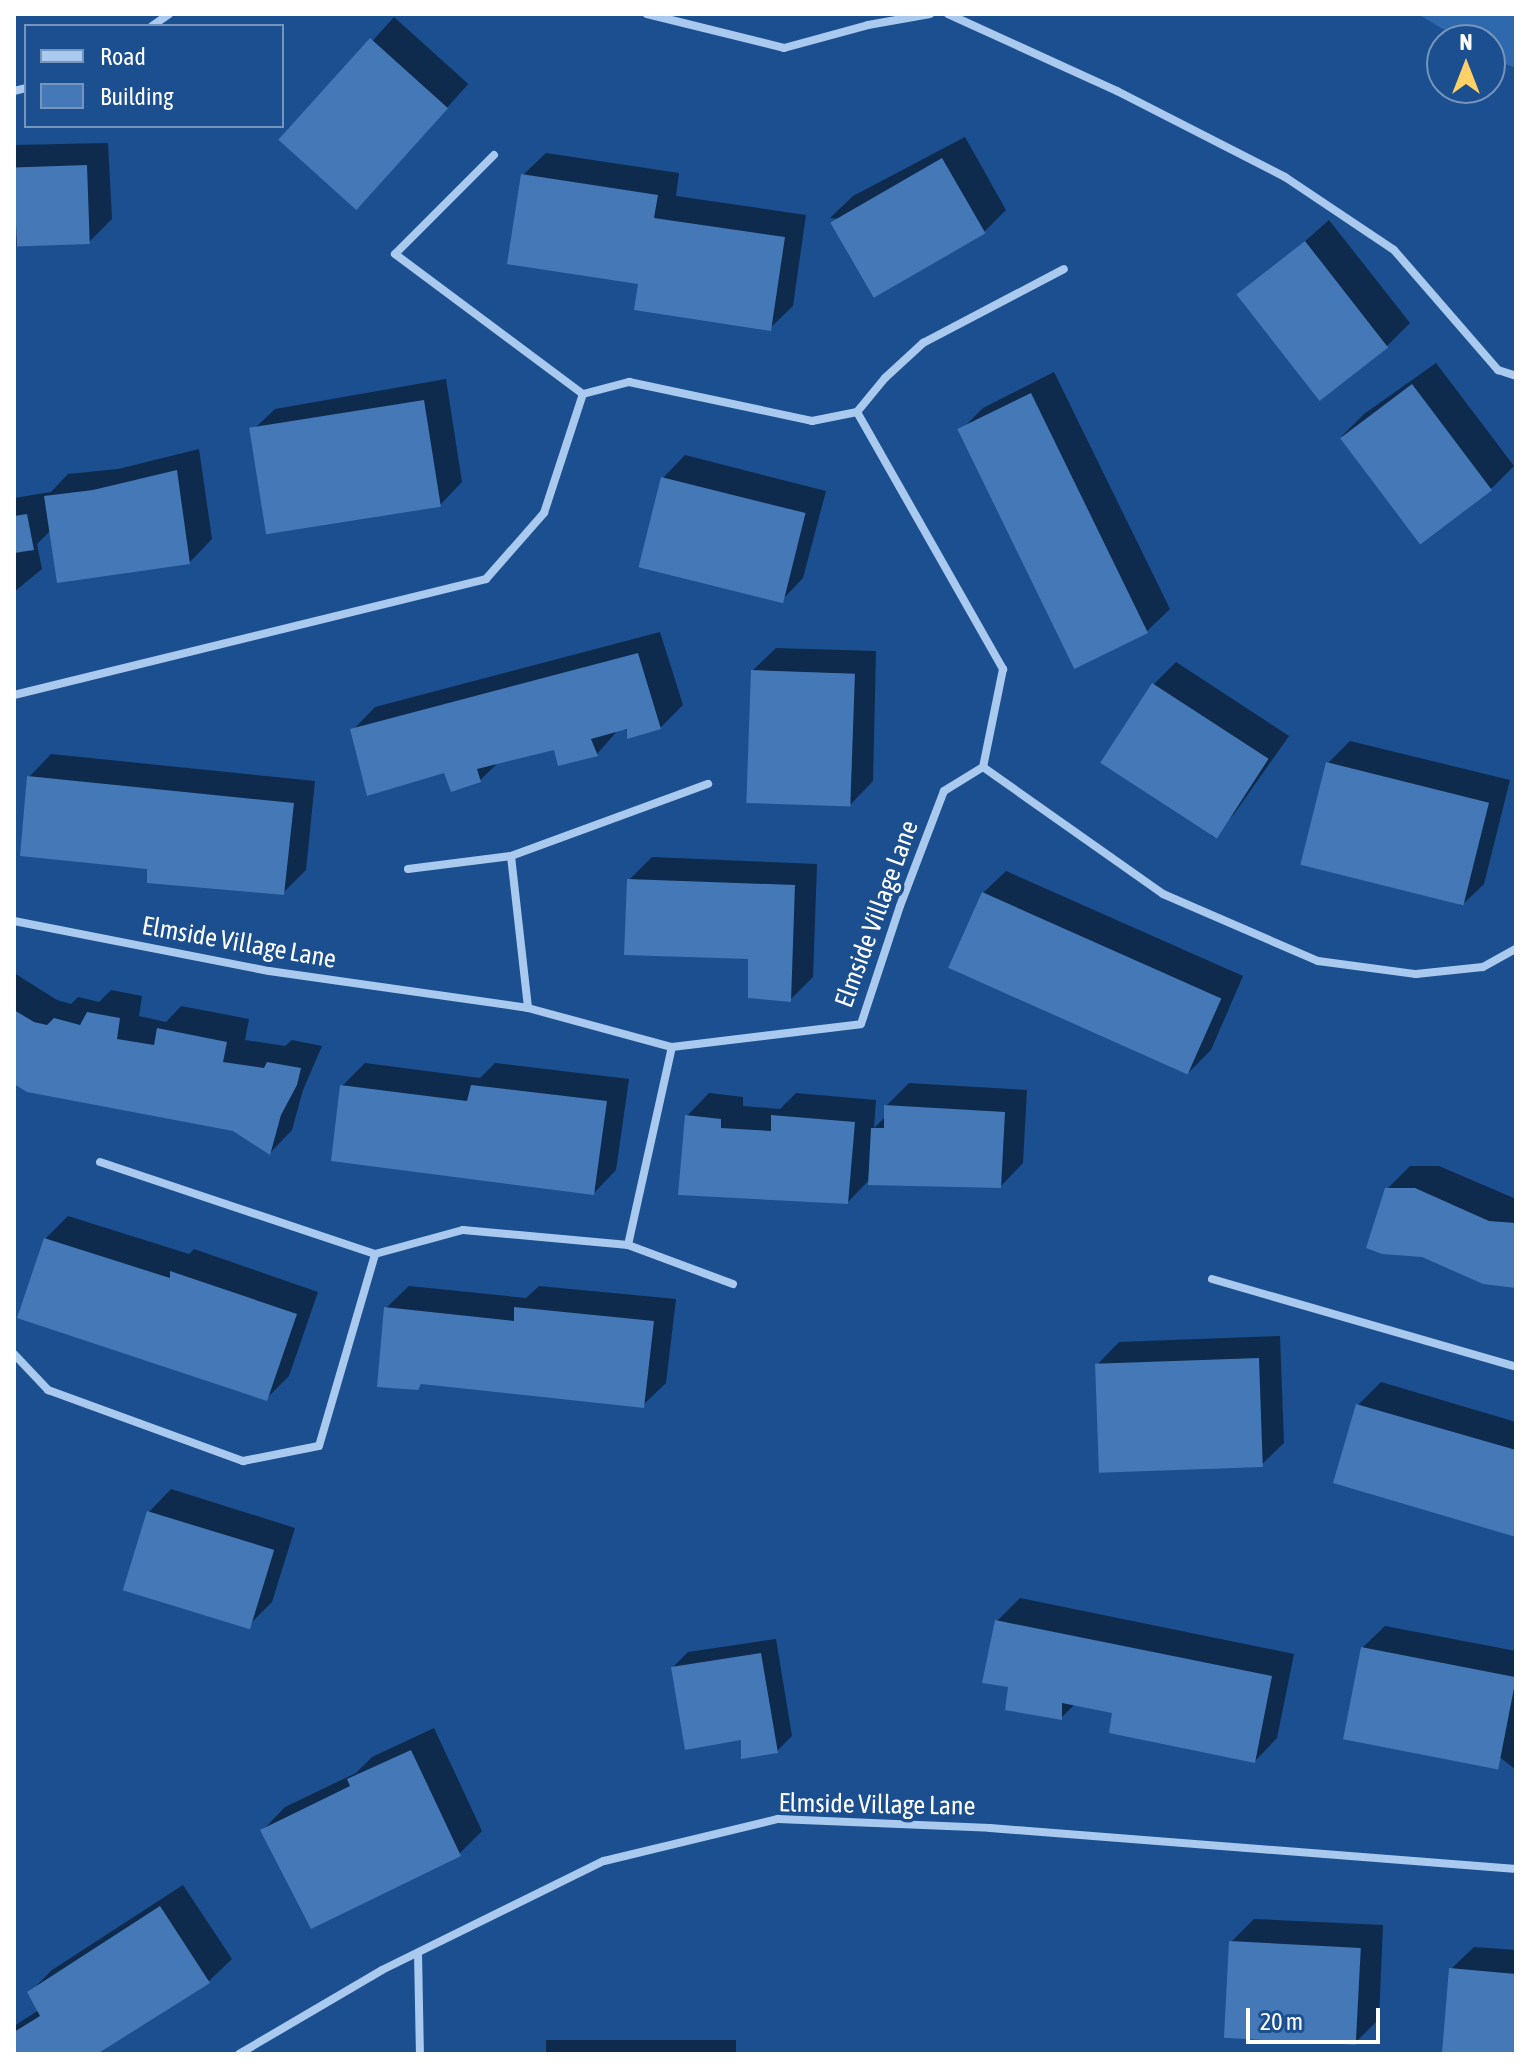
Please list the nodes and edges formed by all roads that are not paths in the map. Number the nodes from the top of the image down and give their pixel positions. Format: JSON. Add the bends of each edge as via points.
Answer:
{"nodes":[{"id":1,"x":647,"y":14,"type":"edge"},
{"id":2,"x":930,"y":14,"type":"edge"},
{"id":3,"x":948,"y":14,"type":"edge"},
{"id":4,"x":494,"y":155,"type":"dead end"},
{"id":5,"x":1064,"y":269,"type":"dead end"},
{"id":6,"x":1516,"y":376,"type":"edge"},
{"id":7,"x":583,"y":394,"type":"junction"},
{"id":8,"x":857,"y":412,"type":"junction"},
{"id":9,"x":14,"y":695,"type":"edge"},
{"id":10,"x":983,"y":767,"type":"junction"},
{"id":11,"x":708,"y":784,"type":"dead end"},
{"id":12,"x":511,"y":856,"type":"junction"},
{"id":13,"x":408,"y":869,"type":"dead end"},
{"id":14,"x":14,"y":921,"type":"edge"},
{"id":15,"x":1516,"y":949,"type":"edge"},
{"id":16,"x":528,"y":1008,"type":"junction"},
{"id":17,"x":672,"y":1047,"type":"junction"},
{"id":18,"x":100,"y":1162,"type":"dead end"},
{"id":19,"x":628,"y":1245,"type":"junction"},
{"id":20,"x":375,"y":1254,"type":"junction"},
{"id":21,"x":1212,"y":1279,"type":"dead end"},
{"id":22,"x":733,"y":1284,"type":"dead end"},
{"id":23,"x":14,"y":1356,"type":"edge"},
{"id":24,"x":1516,"y":1367,"type":"edge"},
{"id":25,"x":1516,"y":1869,"type":"edge"},
{"id":26,"x":418,"y":1953,"type":"junction"},
{"id":27,"x":239,"y":2054,"type":"edge"},
{"id":28,"x":420,"y":2054,"type":"edge"}],
"edges":[{"from":1,"to":2,"type":"street","via":[[784,48]]},
{"from":3,"to":6,"type":"street","via":[[1117,91],[1285,177],[1394,250],[1498,370]]},
{"from":4,"to":7,"type":"street","via":[[395,254]]},
{"from":5,"to":8,"type":"street","via":[[923,343]]},
{"from":7,"to":8,"type":"street","via":[[629,382],[812,421]]},
{"from":7,"to":9,"type":"street","via":[[544,513],[486,579]]},
{"from":8,"to":10,"type":"street","via":[[1003,669]]},
{"from":10,"to":15,"type":"street","via":[[1163,894],[1318,961],[1416,974],[1483,967]]},
{"from":10,"to":17,"type":"street","name":"Elmside Village Lane","via":[[944,791],[861,1024]]},
{"from":11,"to":12,"type":"street"},
{"from":12,"to":13,"type":"street"},
{"from":12,"to":16,"type":"street"},
{"from":14,"to":16,"type":"street","name":"Elmside Village Lane","via":[[269,971]]},
{"from":16,"to":17,"type":"street","name":"Elmside Village Lane"},
{"from":17,"to":19,"type":"street"},
{"from":18,"to":20,"type":"street"},
{"from":19,"to":20,"type":"street","via":[[463,1230]]},
{"from":19,"to":22,"type":"street"},
{"from":20,"to":23,"type":"street","via":[[319,1446],[243,1461],[48,1390]]},
{"from":21,"to":24,"type":"street"},
{"from":25,"to":26,"type":"street","name":"Elmside Village Lane","via":[[990,1828],[778,1819],[604,1861]]},
{"from":26,"to":27,"type":"street","name":"Elmside Village Lane"},
{"from":26,"to":28,"type":"street"}]}
